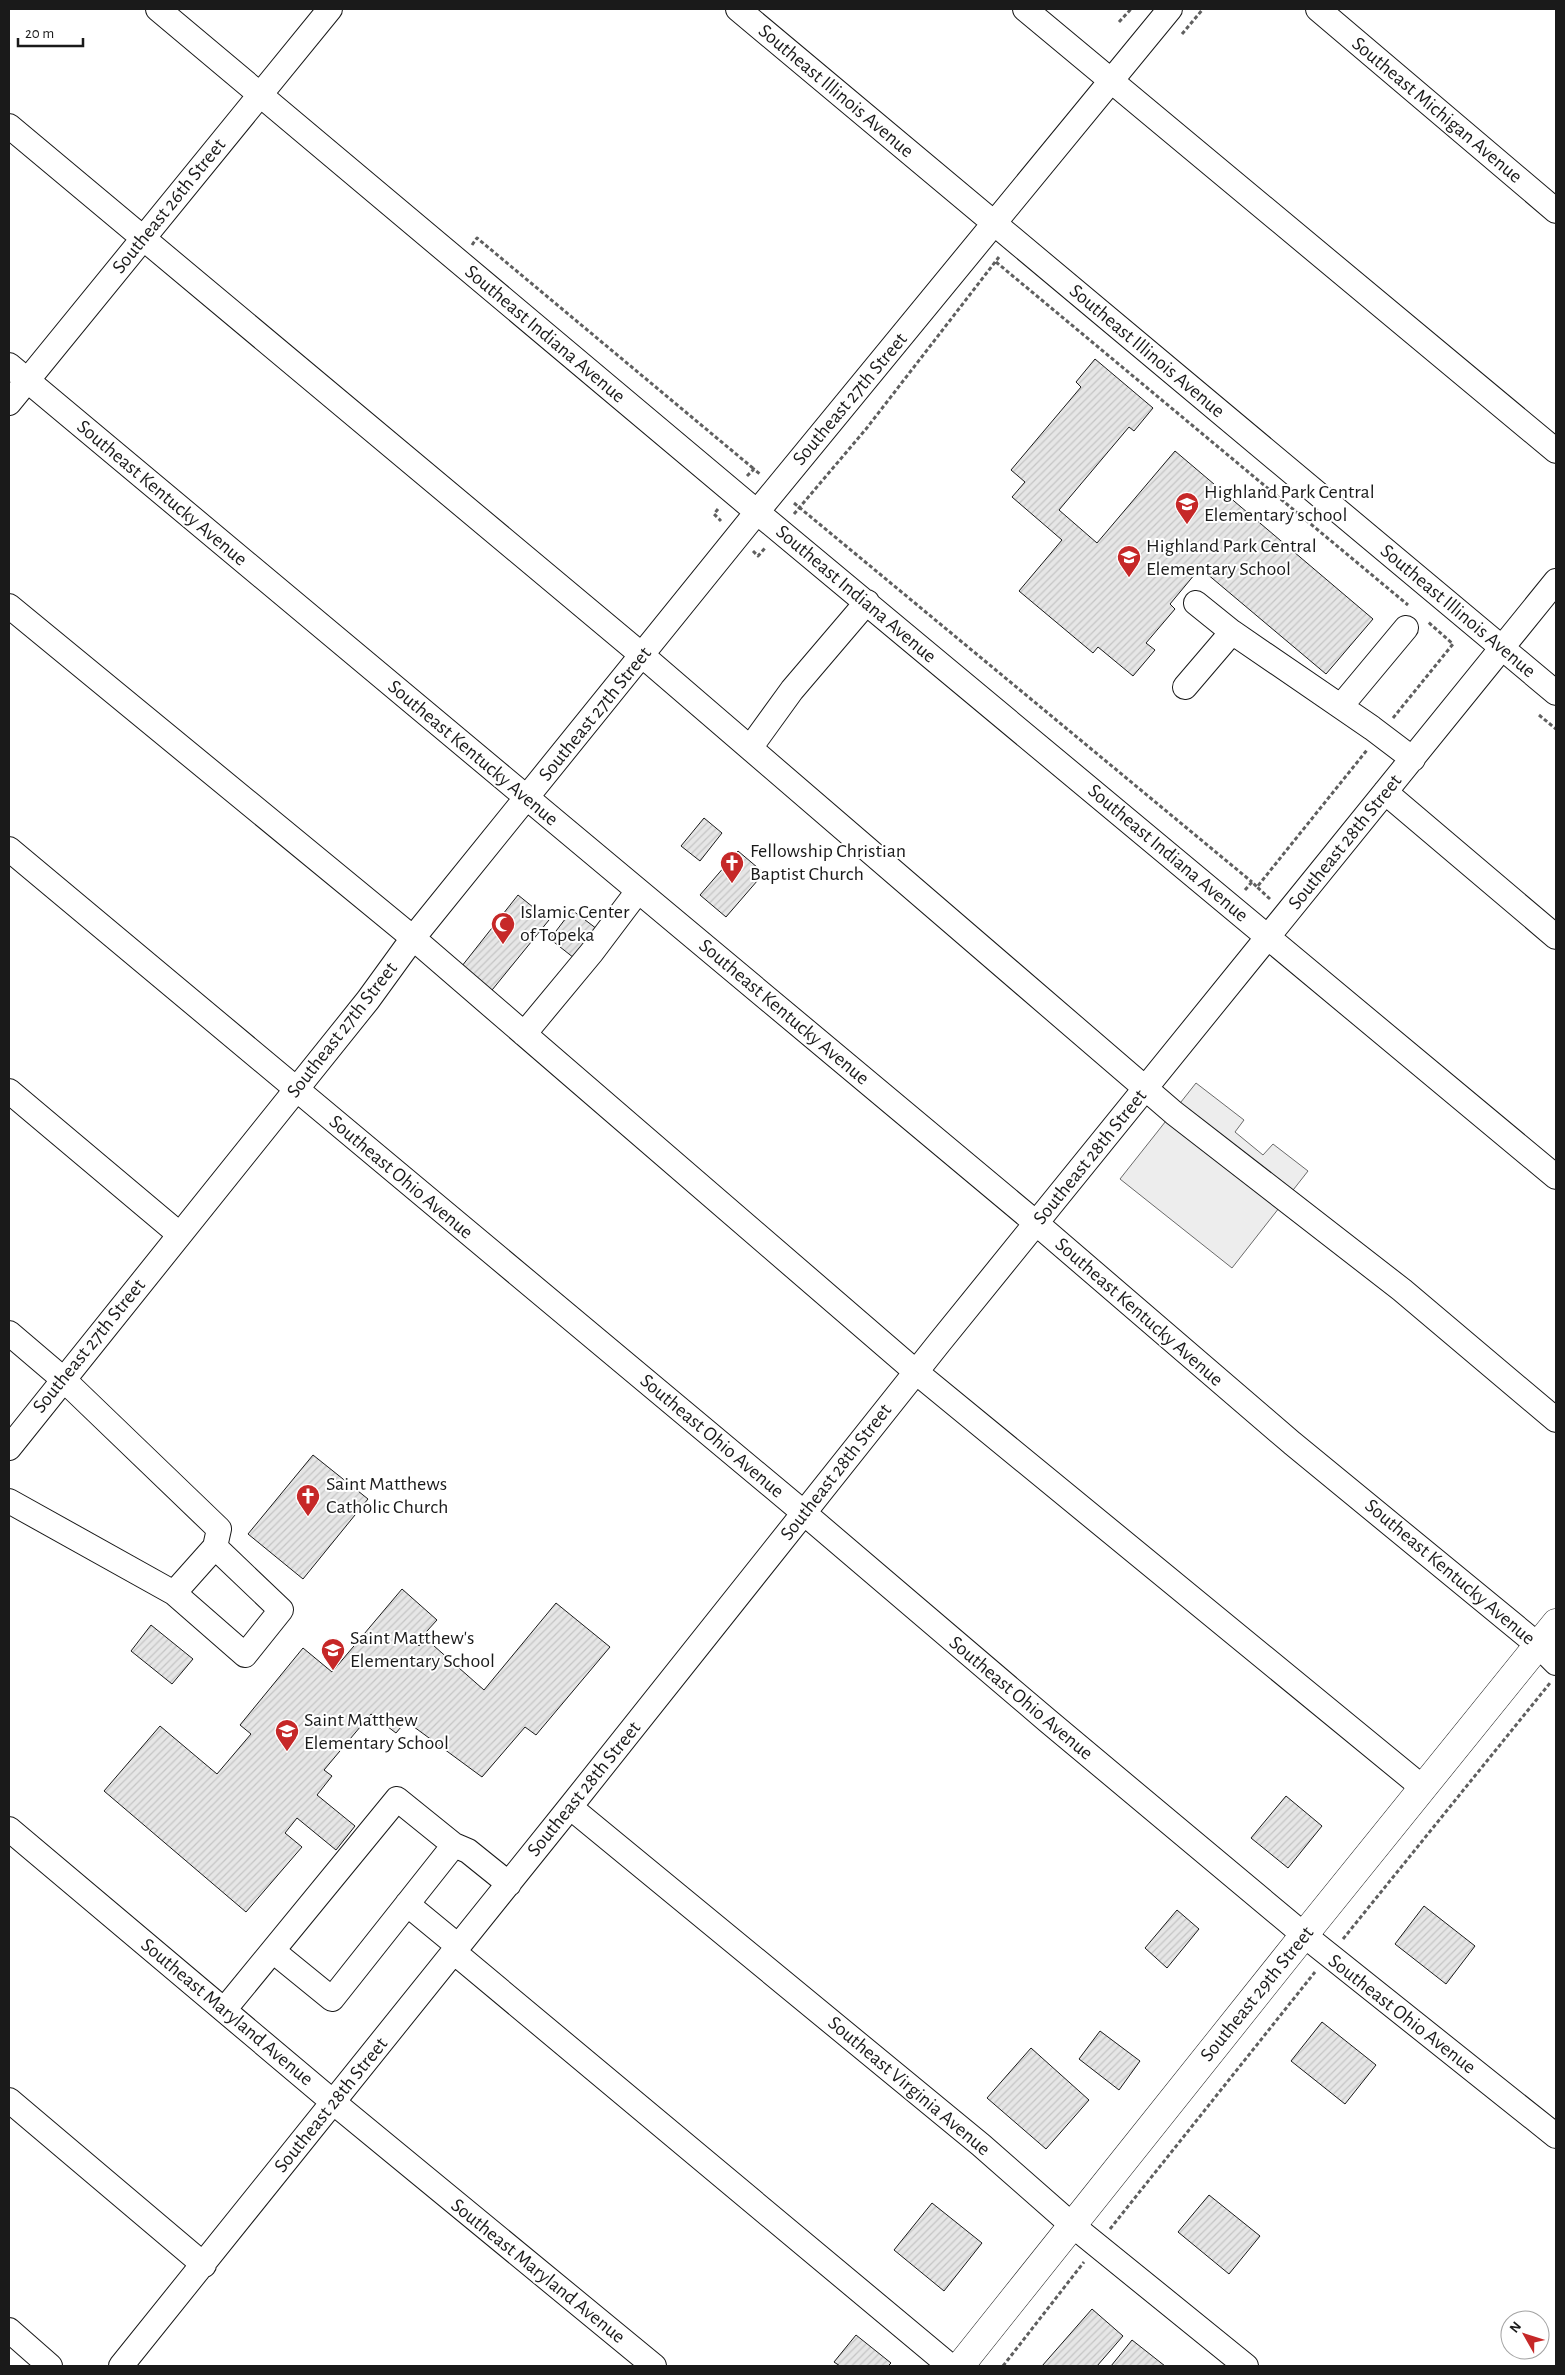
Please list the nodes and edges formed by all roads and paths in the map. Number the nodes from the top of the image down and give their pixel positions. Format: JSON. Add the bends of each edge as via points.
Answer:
{"nodes":[{"id":1,"x":158,"y":9,"type":"edge"},
{"id":2,"x":330,"y":9,"type":"edge"},
{"id":3,"x":738,"y":9,"type":"edge"},
{"id":4,"x":1025,"y":9,"type":"edge"},
{"id":5,"x":1131,"y":9,"type":"edge"},
{"id":6,"x":1170,"y":9,"type":"edge"},
{"id":7,"x":1318,"y":9,"type":"edge"},
{"id":8,"x":1119,"y":22,"type":"dead end"},
{"id":9,"x":1110,"y":82,"type":"junction"},
{"id":10,"x":260,"y":94,"type":"junction"},
{"id":11,"x":9,"y":126,"type":"edge"},
{"id":12,"x":1556,"y":212,"type":"edge"},
{"id":13,"x":995,"y":224,"type":"junction"},
{"id":14,"x":142,"y":237,"type":"junction"},
{"id":15,"x":977,"y":245,"type":"junction"},
{"id":16,"x":459,"y":261,"type":"junction"},
{"id":17,"x":9,"y":365,"type":"edge"},
{"id":18,"x":27,"y":380,"type":"junction"},
{"id":19,"x":9,"y":404,"type":"edge"},
{"id":20,"x":1556,"y":451,"type":"edge"},
{"id":21,"x":754,"y":469,"type":"dead end"},
{"id":22,"x":799,"y":508,"type":"dead end"},
{"id":23,"x":757,"y":512,"type":"junction"},
{"id":24,"x":1556,"y":582,"type":"edge"},
{"id":25,"x":867,"y":602,"type":"junction"},
{"id":26,"x":1196,"y":603,"type":"dead end"},
{"id":27,"x":9,"y":606,"type":"edge"},
{"id":28,"x":1412,"y":617,"type":"junction"},
{"id":29,"x":1232,"y":632,"type":"junction"},
{"id":30,"x":1502,"y":648,"type":"junction"},
{"id":31,"x":643,"y":656,"type":"junction"},
{"id":32,"x":1185,"y":687,"type":"dead end"},
{"id":33,"x":1556,"y":694,"type":"edge"},
{"id":34,"x":1341,"y":706,"type":"junction"},
{"id":35,"x":1540,"y":715,"type":"dead end"},
{"id":36,"x":1556,"y":729,"type":"edge"},
{"id":37,"x":1380,"y":734,"type":"junction"},
{"id":38,"x":750,"y":748,"type":"junction"},
{"id":39,"x":1412,"y":759,"type":"junction"},
{"id":40,"x":1385,"y":792,"type":"junction"},
{"id":41,"x":527,"y":798,"type":"junction"},
{"id":42,"x":9,"y":849,"type":"edge"},
{"id":43,"x":1252,"y":882,"type":"dead end"},
{"id":44,"x":638,"y":890,"type":"junction"},
{"id":45,"x":1287,"y":914,"type":"junction"},
{"id":46,"x":1268,"y":937,"type":"junction"},
{"id":47,"x":1556,"y":937,"type":"edge"},
{"id":48,"x":412,"y":938,"type":"junction"},
{"id":49,"x":524,"y":1034,"type":"junction"},
{"id":50,"x":1146,"y":1088,"type":"junction"},
{"id":51,"x":296,"y":1089,"type":"junction"},
{"id":52,"x":9,"y":1091,"type":"edge"},
{"id":53,"x":1556,"y":1177,"type":"edge"},
{"id":54,"x":1036,"y":1223,"type":"junction"},
{"id":55,"x":179,"y":1234,"type":"junction"},
{"id":56,"x":9,"y":1333,"type":"edge"},
{"id":57,"x":916,"y":1372,"type":"junction"},
{"id":58,"x":63,"y":1379,"type":"junction"},
{"id":59,"x":1556,"y":1420,"type":"edge"},
{"id":60,"x":9,"y":1448,"type":"edge"},
{"id":61,"x":9,"y":1501,"type":"edge"},
{"id":62,"x":804,"y":1513,"type":"junction"},
{"id":63,"x":215,"y":1547,"type":"junction"},
{"id":64,"x":174,"y":1593,"type":"junction"},
{"id":65,"x":1556,"y":1623,"type":"edge"},
{"id":66,"x":1547,"y":1654,"type":"edge"},
{"id":67,"x":1556,"y":1675,"type":"edge"},
{"id":68,"x":1422,"y":1787,"type":"junction"},
{"id":69,"x":570,"y":1807,"type":"junction"},
{"id":70,"x":9,"y":1829,"type":"edge"},
{"id":71,"x":454,"y":1845,"type":"junction"},
{"id":72,"x":509,"y":1884,"type":"junction"},
{"id":73,"x":407,"y":1904,"type":"junction"},
{"id":74,"x":1304,"y":1935,"type":"junction"},
{"id":75,"x":456,"y":1949,"type":"junction"},
{"id":76,"x":273,"y":1951,"type":"junction"},
{"id":77,"x":1329,"y":1956,"type":"junction"},
{"id":78,"x":224,"y":2010,"type":"junction"},
{"id":79,"x":9,"y":2100,"type":"edge"},
{"id":80,"x":334,"y":2102,"type":"junction"},
{"id":81,"x":1556,"y":2136,"type":"edge"},
{"id":82,"x":1072,"y":2225,"type":"junction"},
{"id":83,"x":1097,"y":2245,"type":"junction"},
{"id":84,"x":204,"y":2265,"type":"junction"},
{"id":85,"x":9,"y":2330,"type":"edge"},
{"id":86,"x":50,"y":2366,"type":"edge"},
{"id":87,"x":121,"y":2366,"type":"edge"},
{"id":88,"x":654,"y":2366,"type":"edge"},
{"id":89,"x":950,"y":2366,"type":"edge"},
{"id":90,"x":960,"y":2366,"type":"edge"},
{"id":91,"x":1003,"y":2366,"type":"edge"},
{"id":92,"x":1246,"y":2366,"type":"edge"}],
"edges":[{"from":1,"to":10,"type":"street","name":"Southeast Indiana Avenue"},
{"from":2,"to":10,"type":"street","name":"Southeast 26th Street"},
{"from":3,"to":13,"type":"street","name":"Southeast Illinois Avenue"},
{"from":4,"to":9,"type":"street"},
{"from":5,"to":8,"type":"path"},
{"from":6,"to":9,"type":"street","name":"Southeast 27th Street"},
{"from":7,"to":12,"type":"street","name":"Southeast Michigan Avenue"},
{"from":9,"to":13,"type":"street","name":"Southeast 27th Street"},
{"from":9,"to":20,"type":"street"},
{"from":10,"to":14,"type":"street","name":"Southeast 26th Street"},
{"from":10,"to":16,"type":"street","name":"Southeast Indiana Avenue"},
{"from":11,"to":14,"type":"street"},
{"from":13,"to":15,"type":"street","name":"Southeast 27th Street"},
{"from":13,"to":30,"type":"street","name":"Southeast Illinois Avenue"},
{"from":14,"to":18,"type":"street","name":"Southeast 26th Street"},
{"from":14,"to":31,"type":"street"},
{"from":15,"to":23,"type":"street","name":"Southeast 27th Street"},
{"from":15,"to":28,"type":"path"},
{"from":16,"to":21,"type":"path","via":[[477,238]]},
{"from":16,"to":23,"type":"street","name":"Southeast Indiana Avenue"},
{"from":17,"to":18,"type":"street","name":"Southeast Kentucky Avenue"},
{"from":18,"to":19,"type":"street","name":"Southeast 26th Street"},
{"from":18,"to":41,"type":"street","name":"Southeast Kentucky Avenue"},
{"from":22,"to":43,"type":"path"},
{"from":23,"to":25,"type":"street","name":"Southeast Indiana Avenue"},
{"from":23,"to":31,"type":"street","name":"Southeast 27th Street"},
{"from":24,"to":30,"type":"street","name":"Southeast 28th Street"},
{"from":25,"to":38,"type":"street","via":[[792,690]]},
{"from":25,"to":46,"type":"street","name":"Southeast Indiana Avenue"},
{"from":26,"to":29,"type":"street"},
{"from":27,"to":48,"type":"street"},
{"from":28,"to":34,"type":"street"},
{"from":28,"to":37,"type":"path","via":[[1453,644]]},
{"from":29,"to":32,"type":"street"},
{"from":29,"to":34,"type":"street"},
{"from":30,"to":33,"type":"street","name":"Southeast Illinois Avenue"},
{"from":30,"to":39,"type":"street","name":"Southeast 28th Street"},
{"from":31,"to":38,"type":"street"},
{"from":31,"to":41,"type":"street","name":"Southeast 27th Street"},
{"from":34,"to":37,"type":"street"},
{"from":35,"to":36,"type":"path"},
{"from":37,"to":39,"type":"street"},
{"from":37,"to":45,"type":"path","via":[[1257,887]]},
{"from":38,"to":50,"type":"street"},
{"from":39,"to":40,"type":"street","name":"Southeast 28th Street"},
{"from":40,"to":45,"type":"street","name":"Southeast 28th Street"},
{"from":40,"to":47,"type":"street"},
{"from":41,"to":44,"type":"street","name":"Southeast Kentucky Avenue"},
{"from":41,"to":48,"type":"street","name":"Southeast 27th Street"},
{"from":42,"to":51,"type":"street","name":"Southeast Ohio Avenue"},
{"from":44,"to":49,"type":"street"},
{"from":44,"to":54,"type":"street","name":"Southeast Kentucky Avenue"},
{"from":45,"to":46,"type":"street","name":"Southeast 28th Street"},
{"from":46,"to":50,"type":"street","name":"Southeast 28th Street"},
{"from":46,"to":53,"type":"street","name":"Southeast Indiana Avenue"},
{"from":48,"to":49,"type":"street"},
{"from":48,"to":51,"type":"street","name":"Southeast 27th Street","via":[[368,1000]]},
{"from":49,"to":57,"type":"street"},
{"from":50,"to":54,"type":"street","name":"Southeast 28th Street"},
{"from":50,"to":59,"type":"street","via":[[1174,1114],[1402,1290]]},
{"from":51,"to":55,"type":"street","name":"Southeast 27th Street"},
{"from":51,"to":62,"type":"street","name":"Southeast Ohio Avenue"},
{"from":52,"to":55,"type":"street"},
{"from":54,"to":57,"type":"street","name":"Southeast 28th Street"},
{"from":54,"to":66,"type":"street","name":"Southeast Kentucky Avenue","via":[[1292,1443]]},
{"from":55,"to":58,"type":"street","name":"Southeast 27th Street"},
{"from":56,"to":58,"type":"street"},
{"from":57,"to":62,"type":"street","name":"Southeast 28th Street"},
{"from":57,"to":68,"type":"street"},
{"from":58,"to":60,"type":"street","name":"Southeast 27th Street"},
{"from":58,"to":63,"type":"street","via":[[219,1529]]},
{"from":61,"to":64,"type":"street"},
{"from":62,"to":69,"type":"street","name":"Southeast 28th Street"},
{"from":62,"to":74,"type":"street","name":"Southeast Ohio Avenue"},
{"from":63,"to":64,"type":"street"},
{"from":63,"to":64,"type":"street","via":[[281,1610],[245,1655]]},
{"from":65,"to":66,"type":"main road","name":"Southeast 29th Street"},
{"from":66,"to":68,"type":"main road","name":"Southeast 29th Street"},
{"from":67,"to":77,"type":"path"},
{"from":68,"to":74,"type":"main road","name":"Southeast 29th Street"},
{"from":69,"to":72,"type":"street","name":"Southeast 28th Street"},
{"from":69,"to":82,"type":"street","name":"Southeast Virginia Avenue","via":[[981,2145]]},
{"from":70,"to":78,"type":"street","name":"Southeast Maryland Avenue"},
{"from":71,"to":72,"type":"street","via":[[468,1851]]},
{"from":71,"to":73,"type":"street"},
{"from":71,"to":76,"type":"street","via":[[397,1799]]},
{"from":72,"to":75,"type":"street","name":"Southeast 28th Street"},
{"from":73,"to":75,"type":"street"},
{"from":73,"to":76,"type":"street","via":[[332,1999]]},
{"from":74,"to":77,"type":"street","name":"Southeast Ohio Avenue"},
{"from":74,"to":82,"type":"main road","name":"Southeast 29th Street"},
{"from":75,"to":80,"type":"street","name":"Southeast 28th Street"},
{"from":75,"to":89,"type":"street"},
{"from":76,"to":78,"type":"street"},
{"from":77,"to":81,"type":"street","name":"Southeast Ohio Avenue"},
{"from":77,"to":83,"type":"path"},
{"from":78,"to":80,"type":"street","name":"Southeast Maryland Avenue"},
{"from":79,"to":84,"type":"street"},
{"from":80,"to":84,"type":"street","name":"Southeast 28th Street"},
{"from":80,"to":88,"type":"street","name":"Southeast Maryland Avenue"},
{"from":82,"to":83,"type":"street","name":"Southeast Virginia Avenue"},
{"from":82,"to":90,"type":"main road","name":"Southeast 29th Street"},
{"from":83,"to":91,"type":"path"},
{"from":83,"to":92,"type":"street","name":"Southeast Virginia Avenue"},
{"from":84,"to":87,"type":"street","name":"Southeast 28th Street"},
{"from":85,"to":86,"type":"street"}]}
